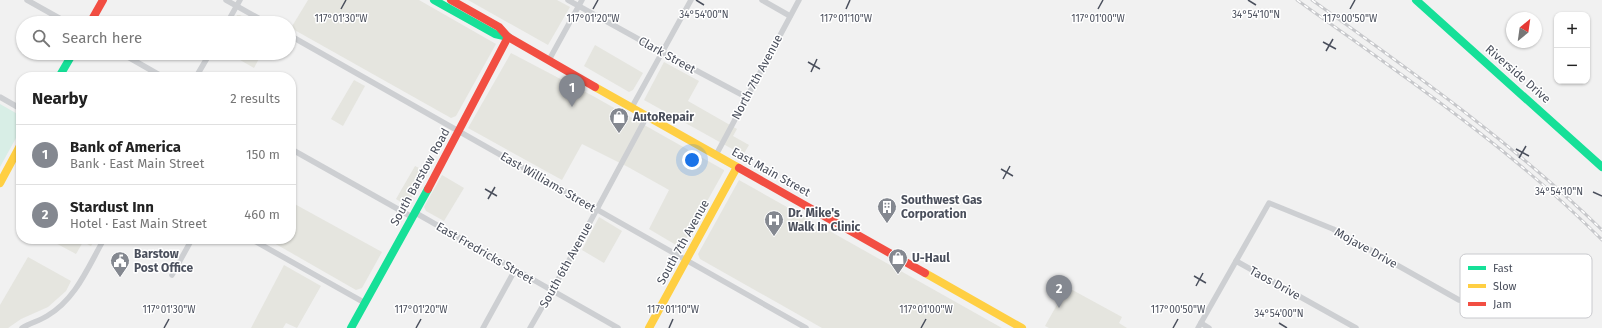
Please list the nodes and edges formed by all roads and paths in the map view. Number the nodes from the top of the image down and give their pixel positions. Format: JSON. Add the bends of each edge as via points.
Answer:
{"nodes":[{"id":1,"x":28,"y":0,"type":"edge"},
{"id":2,"x":103,"y":0,"type":"edge"},
{"id":3,"x":226,"y":0,"type":"edge"},
{"id":4,"x":240,"y":0,"type":"edge"},
{"id":5,"x":434,"y":0,"type":"edge"},
{"id":6,"x":451,"y":0,"type":"edge"},
{"id":7,"x":568,"y":0,"type":"edge"},
{"id":8,"x":582,"y":0,"type":"edge"},
{"id":9,"x":691,"y":0,"type":"edge"},
{"id":10,"x":762,"y":0,"type":"edge"},
{"id":11,"x":799,"y":0,"type":"edge"},
{"id":12,"x":1416,"y":0,"type":"edge"},
{"id":13,"x":236,"y":6,"type":"junction"},
{"id":14,"x":579,"y":6,"type":"junction"},
{"id":15,"x":56,"y":16,"type":"edge"},
{"id":16,"x":94,"y":16,"type":"edge"},
{"id":17,"x":231,"y":16,"type":"edge"},
{"id":18,"x":254,"y":16,"type":"edge"},
{"id":19,"x":790,"y":16,"type":"junction"},
{"id":20,"x":508,"y":36,"type":"junction"},
{"id":21,"x":296,"y":40,"type":"edge"},
{"id":22,"x":662,"y":52,"type":"junction"},
{"id":23,"x":69,"y":60,"type":"edge"},
{"id":24,"x":134,"y":60,"type":"edge"},
{"id":25,"x":206,"y":60,"type":"edge"},
{"id":26,"x":549,"y":60,"type":"junction"},
{"id":27,"x":62,"y":72,"type":"edge"},
{"id":28,"x":155,"y":72,"type":"edge"},
{"id":29,"x":199,"y":72,"type":"edge"},
{"id":30,"x":0,"y":97,"type":"edge"},
{"id":31,"x":746,"y":97,"type":"junction"},
{"id":32,"x":16,"y":106,"type":"edge"},
{"id":33,"x":632,"y":107,"type":"junction"},
{"id":34,"x":647,"y":116,"type":"junction"},
{"id":35,"x":458,"y":131,"type":"junction"},
{"id":36,"x":296,"y":152,"type":"edge"},
{"id":37,"x":16,"y":153,"type":"edge"},
{"id":38,"x":716,"y":155,"type":"junction"},
{"id":39,"x":737,"y":167,"type":"junction"},
{"id":40,"x":1602,"y":167,"type":"edge"},
{"id":41,"x":0,"y":183,"type":"edge"},
{"id":42,"x":597,"y":210,"type":"junction"},
{"id":43,"x":413,"y":214,"type":"junction"},
{"id":44,"x":101,"y":244,"type":"edge"},
{"id":45,"x":189,"y":244,"type":"edge"},
{"id":46,"x":260,"y":244,"type":"edge"},
{"id":47,"x":686,"y":260,"type":"junction"},
{"id":48,"x":1236,"y":261,"type":"junction"},
{"id":49,"x":515,"y":270,"type":"junction"},
{"id":50,"x":172,"y":275,"type":"dead end"},
{"id":51,"x":552,"y":291,"type":"junction"},
{"id":52,"x":1459,"y":300,"type":"dead end"},
{"id":53,"x":365,"y":303,"type":"junction"},
{"id":54,"x":1200,"y":326,"type":"edge"},
{"id":55,"x":22,"y":328,"type":"edge"},
{"id":56,"x":351,"y":328,"type":"edge"},
{"id":57,"x":483,"y":328,"type":"edge"},
{"id":58,"x":530,"y":328,"type":"edge"},
{"id":59,"x":618,"y":328,"type":"edge"},
{"id":60,"x":649,"y":328,"type":"edge"},
{"id":61,"x":806,"y":328,"type":"edge"},
{"id":62,"x":1022,"y":328,"type":"edge"},
{"id":63,"x":1209,"y":328,"type":"edge"},
{"id":64,"x":1356,"y":328,"type":"edge"}],
"edges":[{"from":1,"to":15,"type":"street"},
{"from":2,"to":16,"type":"main road"},
{"from":3,"to":13,"type":"street"},
{"from":4,"to":13,"type":"street"},
{"from":5,"to":20,"type":"main road","name":"East Main Street","via":[[494,34]]},
{"from":6,"to":20,"type":"main road","name":"East Main Street","via":[[499,27]]},
{"from":7,"to":14,"type":"street","name":"Clark Street"},
{"from":8,"to":14,"type":"street"},
{"from":9,"to":22,"type":"street"},
{"from":10,"to":19,"type":"street"},
{"from":11,"to":19,"type":"street","name":"North 7th Avenue"},
{"from":12,"to":40,"type":"main road","name":"Riverside Drive"},
{"from":13,"to":17,"type":"street"},
{"from":13,"to":18,"type":"street"},
{"from":14,"to":22,"type":"street","name":"Clark Street"},
{"from":14,"to":26,"type":"street"},
{"from":19,"to":31,"type":"street","name":"North 7th Avenue"},
{"from":20,"to":26,"type":"main road","name":"East Main Street"},
{"from":20,"to":35,"type":"main road","name":"South Barstow Road"},
{"from":21,"to":35,"type":"street","name":"East Williams Street"},
{"from":22,"to":31,"type":"street","name":"Clark Street"},
{"from":22,"to":33,"type":"street"},
{"from":23,"to":27,"type":"main road"},
{"from":24,"to":28,"type":"street"},
{"from":25,"to":29,"type":"street"},
{"from":26,"to":33,"type":"main road","name":"East Main Street"},
{"from":30,"to":32,"type":"street"},
{"from":31,"to":38,"type":"street","name":"North 7th Avenue"},
{"from":33,"to":34,"type":"main road","name":"East Main Street"},
{"from":34,"to":38,"type":"main road","name":"East Main Street"},
{"from":34,"to":42,"type":"street","name":"South 6th Avenue"},
{"from":35,"to":42,"type":"street","name":"East Williams Street"},
{"from":35,"to":43,"type":"main road","name":"South Barstow Road"},
{"from":36,"to":43,"type":"street","name":"East Fredricks Street"},
{"from":37,"to":41,"type":"main road"},
{"from":38,"to":39,"type":"main road","name":"East Main Street"},
{"from":39,"to":47,"type":"main road","name":"South 7th Avenue"},
{"from":39,"to":62,"type":"main road","name":"East Main Street"},
{"from":42,"to":47,"type":"street","name":"East Williams Street"},
{"from":42,"to":51,"type":"street","name":"South 6th Avenue"},
{"from":43,"to":49,"type":"street","name":"East Fredricks Street"},
{"from":43,"to":53,"type":"main road","name":"South Barstow Road"},
{"from":44,"to":55,"type":"street","via":[[68,300],[46,316]]},
{"from":45,"to":50,"type":"street"},
{"from":46,"to":53,"type":"street"},
{"from":47,"to":60,"type":"main road","name":"South 7th Avenue"},
{"from":47,"to":61,"type":"street","name":"East Williams Street"},
{"from":48,"to":52,"type":"street","name":"Mojave Drive","via":[[1268,203],[1333,229]]},
{"from":48,"to":54,"type":"street"},
{"from":48,"to":64,"type":"street","name":"Taos Drive"},
{"from":49,"to":51,"type":"street","name":"East Fredricks Street"},
{"from":49,"to":57,"type":"street"},
{"from":51,"to":58,"type":"street","name":"South 6th Avenue"},
{"from":51,"to":59,"type":"street","name":"East Fredricks Street"},
{"from":53,"to":56,"type":"main road","name":"South Barstow Road"},
{"from":54,"to":63,"type":"street"}]}
